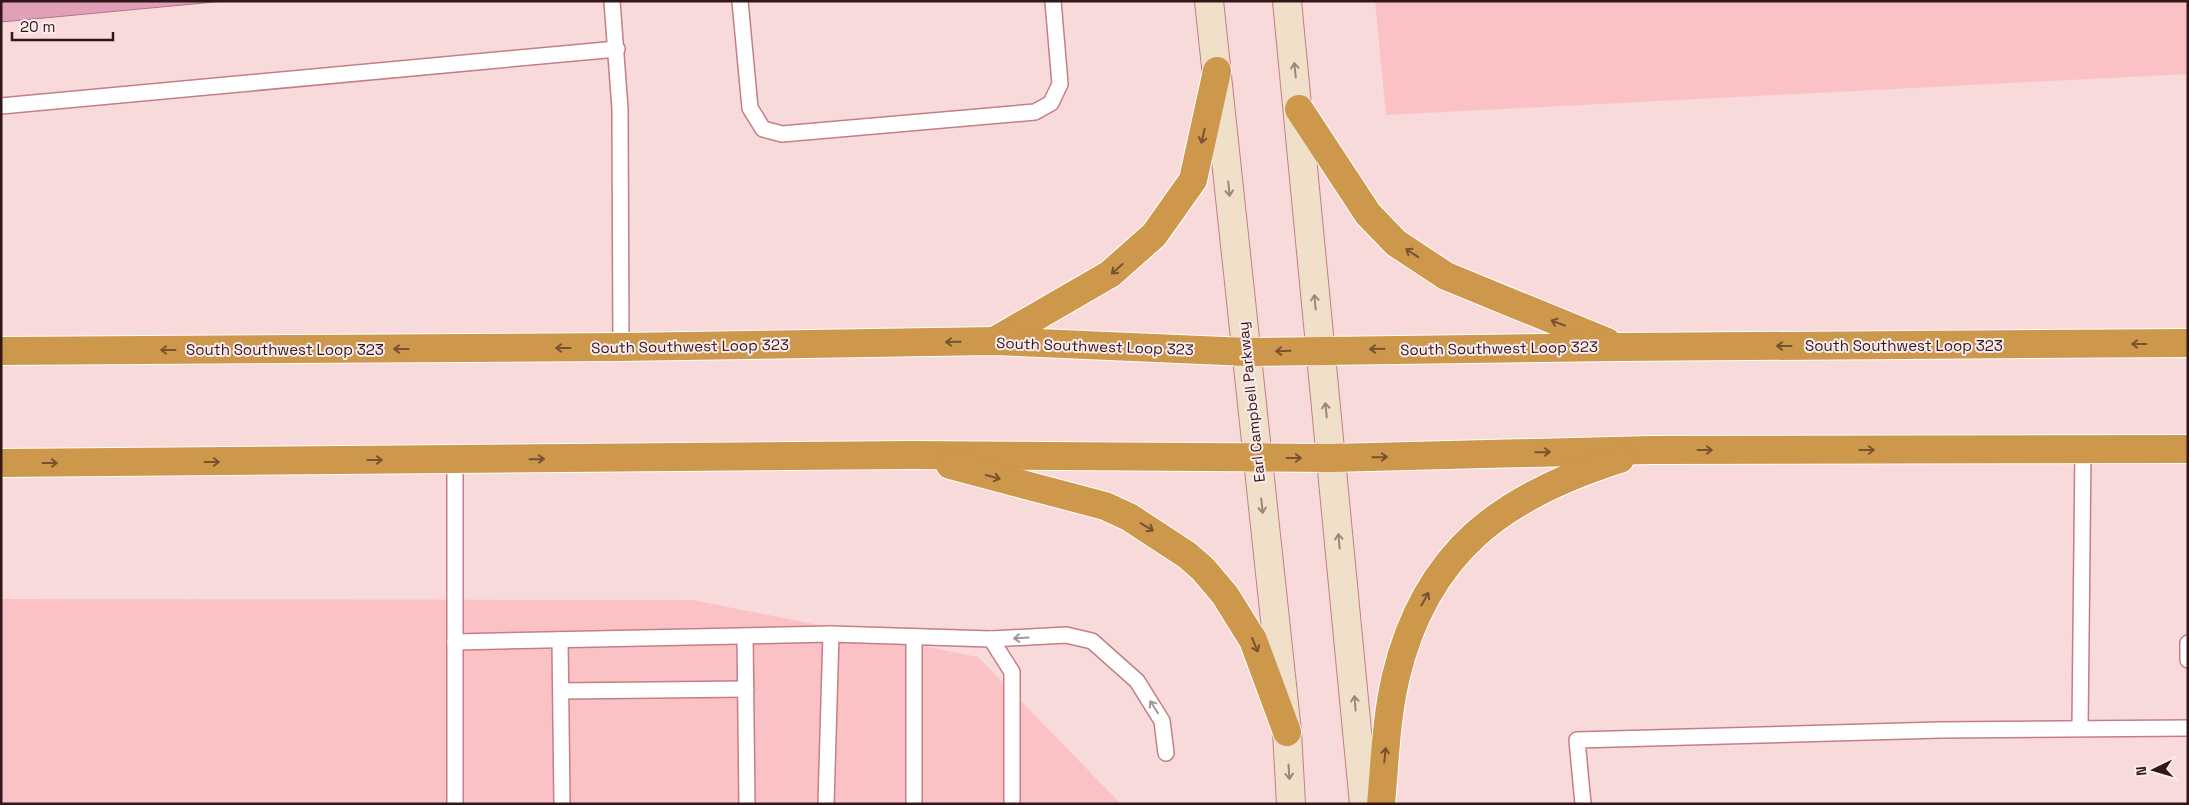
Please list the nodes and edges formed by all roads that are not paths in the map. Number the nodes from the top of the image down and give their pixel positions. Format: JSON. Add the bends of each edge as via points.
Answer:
{"nodes":[{"id":1,"x":612,"y":1,"type":"edge"},
{"id":2,"x":740,"y":1,"type":"edge"},
{"id":3,"x":1053,"y":1,"type":"edge"},
{"id":4,"x":1209,"y":1,"type":"edge"},
{"id":5,"x":1288,"y":1,"type":"edge"},
{"id":6,"x":617,"y":49,"type":"junction"},
{"id":7,"x":1217,"y":72,"type":"junction"},
{"id":8,"x":1,"y":106,"type":"edge"},
{"id":9,"x":1298,"y":109,"type":"junction"},
{"id":10,"x":994,"y":341,"type":"junction"},
{"id":11,"x":2188,"y":344,"type":"edge"},
{"id":12,"x":620,"y":347,"type":"junction"},
{"id":13,"x":1620,"y":347,"type":"junction"},
{"id":14,"x":1320,"y":350,"type":"junction"},
{"id":15,"x":1,"y":351,"type":"edge"},
{"id":16,"x":1247,"y":352,"type":"junction"},
{"id":17,"x":2188,"y":449,"type":"edge"},
{"id":18,"x":1650,"y":450,"type":"junction"},
{"id":19,"x":2084,"y":450,"type":"junction"},
{"id":20,"x":912,"y":456,"type":"junction"},
{"id":21,"x":1256,"y":457,"type":"junction"},
{"id":22,"x":1331,"y":458,"type":"junction"},
{"id":23,"x":455,"y":460,"type":"junction"},
{"id":24,"x":1,"y":463,"type":"edge"},
{"id":25,"x":831,"y":634,"type":"junction"},
{"id":26,"x":745,"y":636,"type":"junction"},
{"id":27,"x":914,"y":637,"type":"junction"},
{"id":28,"x":991,"y":639,"type":"junction"},
{"id":29,"x":560,"y":640,"type":"junction"},
{"id":30,"x":455,"y":642,"type":"junction"},
{"id":31,"x":2188,"y":643,"type":"edge"},
{"id":32,"x":2188,"y":660,"type":"edge"},
{"id":33,"x":746,"y":689,"type":"junction"},
{"id":34,"x":561,"y":691,"type":"junction"},
{"id":35,"x":2080,"y":728,"type":"junction"},
{"id":36,"x":2188,"y":728,"type":"edge"},
{"id":37,"x":1287,"y":732,"type":"junction"},
{"id":38,"x":1166,"y":753,"type":"dead end"},
{"id":39,"x":455,"y":804,"type":"edge"},
{"id":40,"x":562,"y":804,"type":"edge"},
{"id":41,"x":746,"y":804,"type":"edge"},
{"id":42,"x":826,"y":804,"type":"edge"},
{"id":43,"x":914,"y":804,"type":"edge"},
{"id":44,"x":1012,"y":804,"type":"edge"},
{"id":45,"x":1291,"y":804,"type":"edge"},
{"id":46,"x":1364,"y":804,"type":"edge"},
{"id":47,"x":1380,"y":804,"type":"edge"},
{"id":48,"x":1583,"y":804,"type":"edge"}],
"edges":[{"from":1,"to":6,"type":"lane"},
{"from":2,"to":3,"type":"lane","via":[[750,108],[763,129],[782,134],[1036,112],[1051,103],[1060,84]]},
{"from":4,"to":7,"type":"main road","name":"Earl Campbell Parkway"},
{"from":9,"to":5,"type":"main road","one_way":true},
{"from":6,"to":8,"type":"lane"},
{"from":6,"to":12,"type":"lane"},
{"from":7,"to":10,"type":"highway","one_way":true,"via":[[1193,180],[1154,235],[1110,274]]},
{"from":7,"to":16,"type":"main road","name":"Earl Campbell Parkway","one_way":true},
{"from":13,"to":9,"type":"highway","one_way":true,"via":[[1446,276],[1396,243],[1368,214]]},
{"from":14,"to":9,"type":"main road","one_way":true},
{"from":10,"to":12,"type":"highway","name":"South Southwest Loop 323","one_way":true},
{"from":10,"to":16,"type":"highway","name":"South Southwest Loop 323"},
{"from":11,"to":13,"type":"highway","name":"South Southwest Loop 323","one_way":true},
{"from":12,"to":15,"type":"highway","name":"South Southwest Loop 323","one_way":true},
{"from":13,"to":14,"type":"highway","name":"South Southwest Loop 323","one_way":true},
{"from":14,"to":16,"type":"highway","name":"South Southwest Loop 323","one_way":true},
{"from":22,"to":14,"type":"main road","one_way":true},
{"from":16,"to":21,"type":"main road","name":"Earl Campbell Parkway"},
{"from":17,"to":19,"type":"highway"},
{"from":18,"to":19,"type":"highway","one_way":true},
{"from":22,"to":18,"type":"highway","one_way":true},
{"from":47,"to":18,"type":"highway","one_way":true,"via":[[1396,676],[1411,625],[1435,580],[1470,540],[1521,499],[1590,468]]},
{"from":19,"to":35,"type":"lane"},
{"from":20,"to":21,"type":"highway"},
{"from":23,"to":20,"type":"highway","one_way":true},
{"from":20,"to":37,"type":"highway","one_way":true,"via":[[1105,506],[1171,542],[1203,569],[1240,616],[1253,640]]},
{"from":21,"to":22,"type":"highway","one_way":true},
{"from":21,"to":37,"type":"main road","name":"Earl Campbell Parkway","one_way":true},
{"from":46,"to":22,"type":"main road","one_way":true},
{"from":24,"to":23,"type":"highway","one_way":true},
{"from":23,"to":30,"type":"lane"},
{"from":25,"to":26,"type":"lane"},
{"from":25,"to":27,"type":"lane"},
{"from":25,"to":42,"type":"lane"},
{"from":26,"to":29,"type":"lane"},
{"from":26,"to":33,"type":"lane"},
{"from":27,"to":28,"type":"lane"},
{"from":27,"to":43,"type":"lane"},
{"from":38,"to":28,"type":"lane","one_way":true,"via":[[1162,721],[1137,681],[1092,641],[1066,635]]},
{"from":28,"to":44,"type":"lane","via":[[1012,672]]},
{"from":29,"to":30,"type":"lane"},
{"from":29,"to":34,"type":"lane"},
{"from":30,"to":39,"type":"lane"},
{"from":31,"to":32,"type":"lane"},
{"from":33,"to":34,"type":"lane"},
{"from":33,"to":41,"type":"lane"},
{"from":34,"to":40,"type":"lane"},
{"from":35,"to":36,"type":"lane"},
{"from":35,"to":48,"type":"lane","via":[[1577,740]]},
{"from":37,"to":45,"type":"main road","name":"Earl Campbell Parkway","one_way":true}]}
